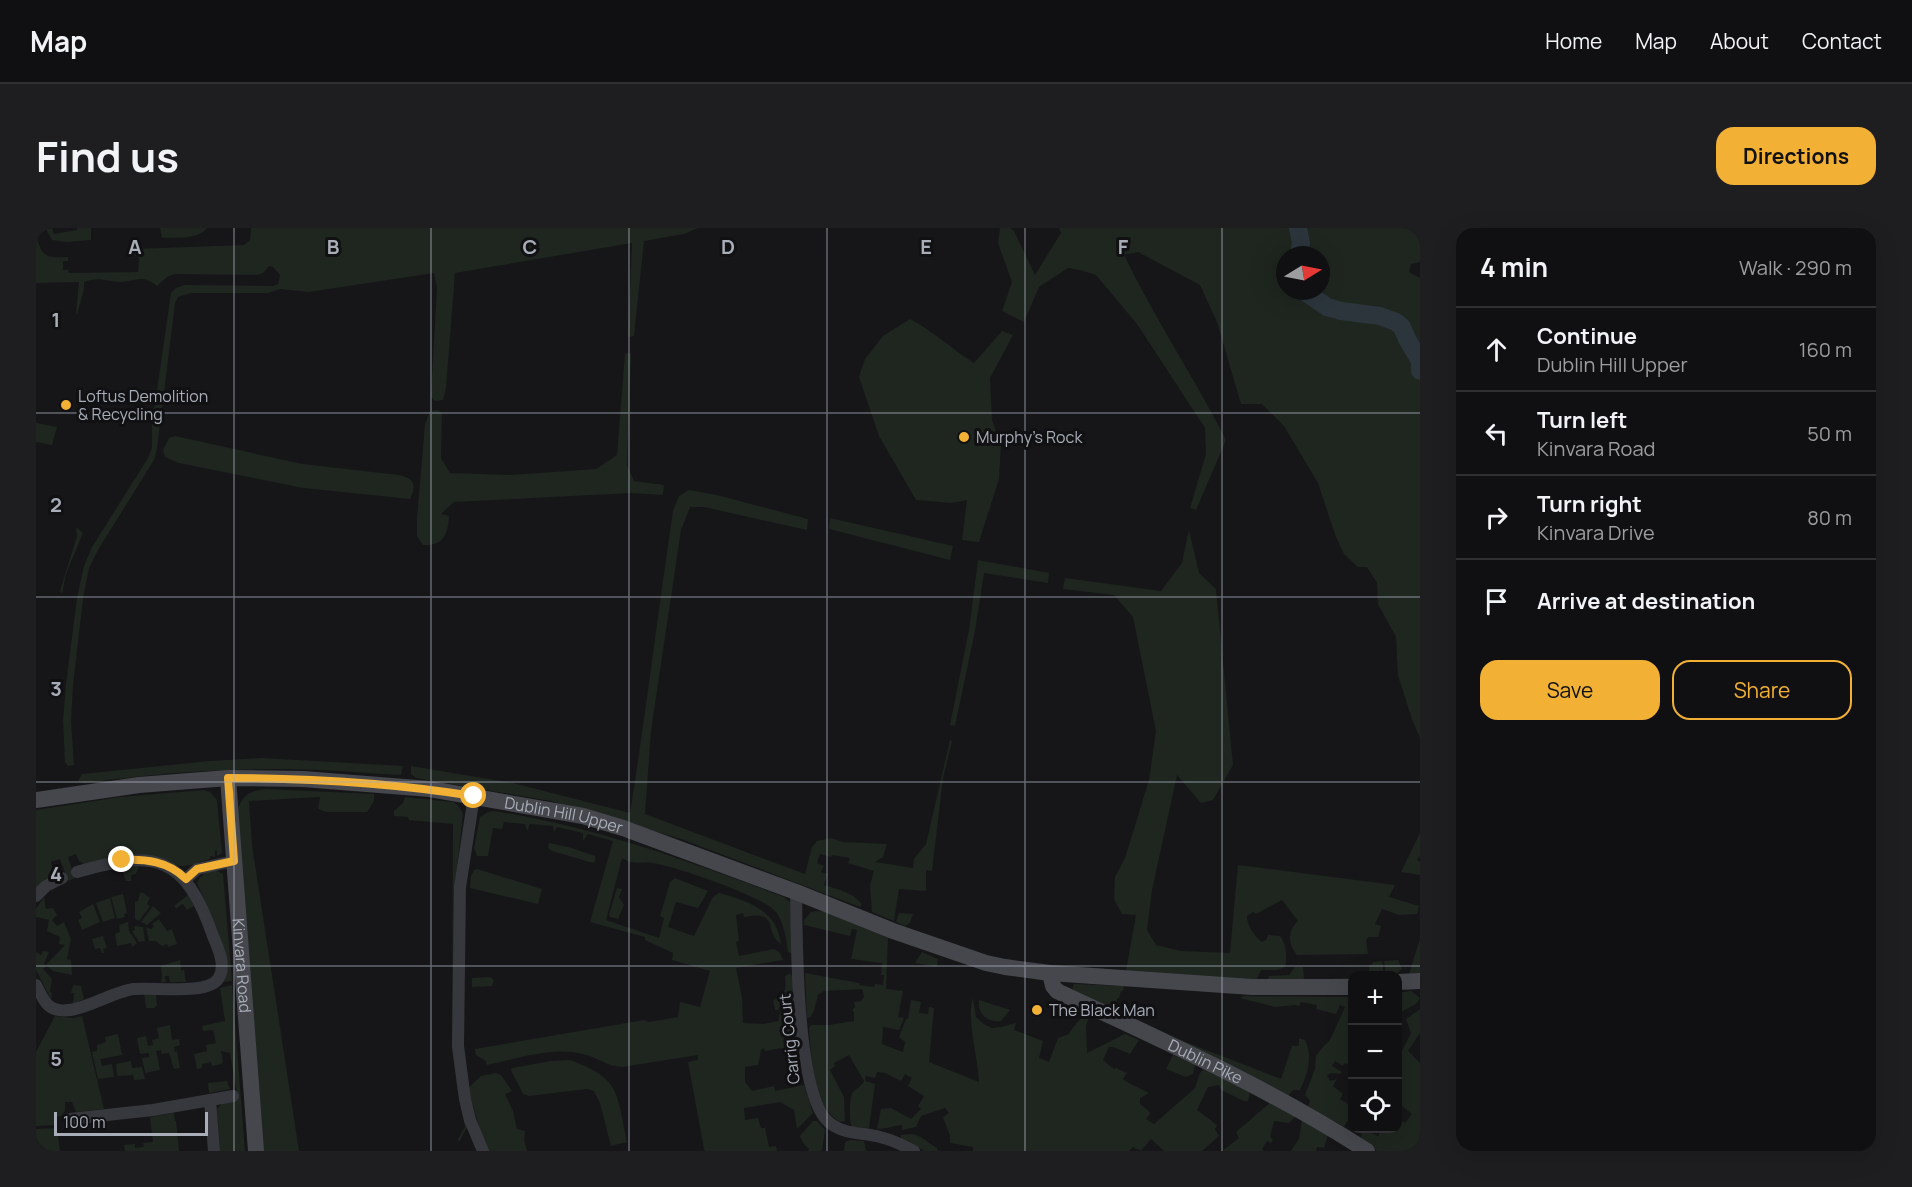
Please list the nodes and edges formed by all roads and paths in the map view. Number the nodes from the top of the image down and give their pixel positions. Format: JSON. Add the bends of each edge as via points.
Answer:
{"nodes":[{"id":1,"x":228,"y":778,"type":"junction"},
{"id":2,"x":474,"y":796,"type":"junction"},
{"id":3,"x":36,"y":800,"type":"edge"},
{"id":4,"x":234,"y":861,"type":"junction"},
{"id":5,"x":77,"y":872,"type":"dead end"},
{"id":6,"x":62,"y":878,"type":"dead end"},
{"id":7,"x":186,"y":879,"type":"junction"},
{"id":8,"x":796,"y":892,"type":"junction"},
{"id":9,"x":36,"y":896,"type":"edge"},
{"id":10,"x":1050,"y":973,"type":"junction"},
{"id":11,"x":1420,"y":981,"type":"edge"},
{"id":12,"x":1402,"y":982,"type":"edge"},
{"id":13,"x":36,"y":985,"type":"edge"},
{"id":14,"x":1348,"y":987,"type":"edge"},
{"id":15,"x":232,"y":1096,"type":"dead end"},
{"id":16,"x":210,"y":1100,"type":"junction"},
{"id":17,"x":70,"y":1119,"type":"dead end"},
{"id":18,"x":214,"y":1151,"type":"edge"},
{"id":19,"x":256,"y":1151,"type":"edge"},
{"id":20,"x":483,"y":1151,"type":"edge"},
{"id":21,"x":914,"y":1151,"type":"edge"},
{"id":22,"x":1367,"y":1151,"type":"edge"}],
"edges":[{"from":1,"to":2,"type":"street","name":"Dublin Hill Upper","via":[[378,783]]},
{"from":1,"to":3,"type":"street","name":"Dublin Hill Upper","via":[[139,785]]},
{"from":1,"to":4,"type":"street","name":"Kinvara Road"},
{"from":2,"to":8,"type":"street","name":"Dublin Hill Upper","via":[[583,816]]},
{"from":2,"to":20,"type":"street","via":[[460,887],[458,1046],[465,1100]]},
{"from":4,"to":7,"type":"street","via":[[197,869]]},
{"from":4,"to":19,"type":"street","name":"Kinvara Road"},
{"from":5,"to":7,"type":"street","via":[[122,860],[147,860],[172,868]]},
{"from":6,"to":9,"type":"street"},
{"from":7,"to":13,"type":"street","via":[[205,913],[221,958],[221,972],[212,986],[132,989],[67,1011],[47,1004]]},
{"from":8,"to":10,"type":"street","via":[[986,963]]},
{"from":8,"to":21,"type":"street","name":"Carrig Court","via":[[804,1047],[820,1113],[844,1131],[881,1137]]},
{"from":10,"to":14,"type":"street","via":[[1252,987]]},
{"from":10,"to":22,"type":"street","name":"Dublin Pike","via":[[1057,991],[1236,1075]]},
{"from":11,"to":12,"type":"street"},
{"from":15,"to":16,"type":"street"},
{"from":16,"to":17,"type":"street"},
{"from":16,"to":18,"type":"street"}]}
